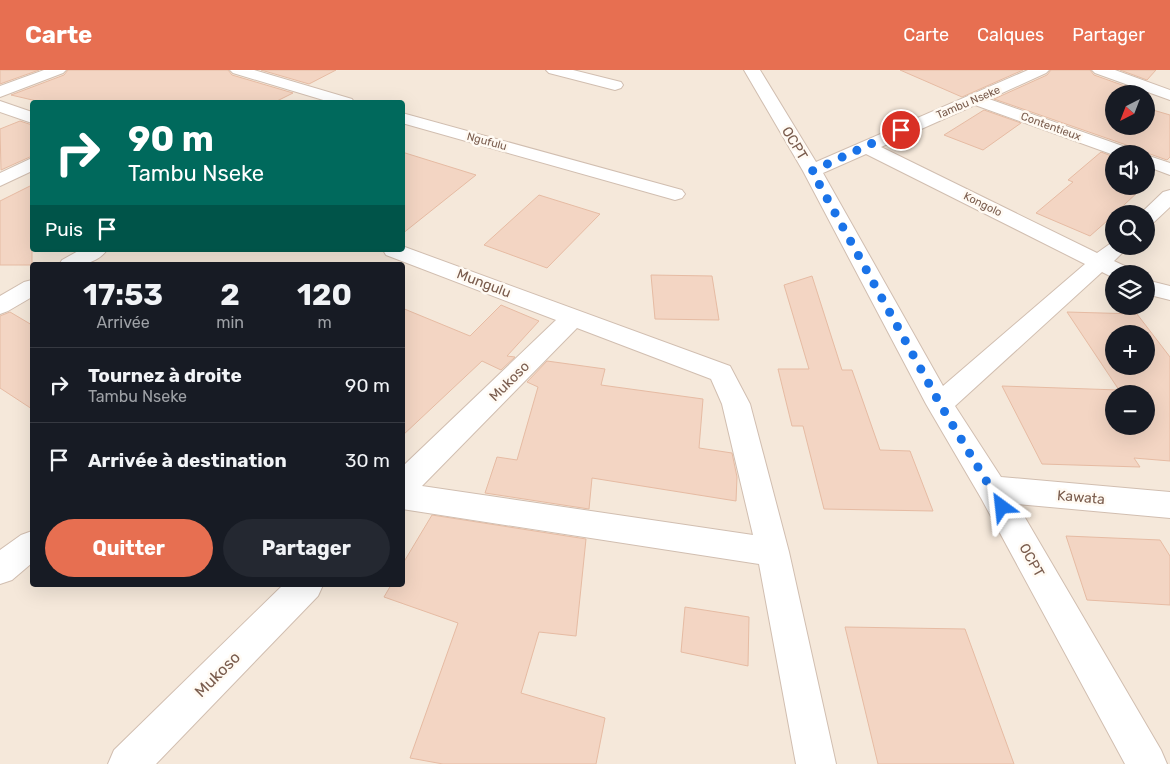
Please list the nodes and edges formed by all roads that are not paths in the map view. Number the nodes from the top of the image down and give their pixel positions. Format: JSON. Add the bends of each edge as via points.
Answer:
{"nodes":[{"id":1,"x":58,"y":70,"type":"edge"},
{"id":2,"x":238,"y":70,"type":"edge"},
{"id":3,"x":554,"y":70,"type":"edge"},
{"id":4,"x":752,"y":70,"type":"edge"},
{"id":5,"x":1041,"y":70,"type":"edge"},
{"id":6,"x":1100,"y":70,"type":"edge"},
{"id":7,"x":615,"y":85,"type":"dead end"},
{"id":8,"x":0,"y":92,"type":"edge"},
{"id":9,"x":1170,"y":95,"type":"edge"},
{"id":10,"x":974,"y":99,"type":"junction"},
{"id":11,"x":339,"y":100,"type":"edge"},
{"id":12,"x":0,"y":106,"type":"edge"},
{"id":13,"x":30,"y":117,"type":"edge"},
{"id":14,"x":405,"y":119,"type":"edge"},
{"id":15,"x":865,"y":146,"type":"junction"},
{"id":16,"x":1105,"y":146,"type":"edge"},
{"id":17,"x":1155,"y":163,"type":"edge"},
{"id":18,"x":30,"y":165,"type":"edge"},
{"id":19,"x":1170,"y":169,"type":"edge"},
{"id":20,"x":812,"y":171,"type":"junction"},
{"id":21,"x":0,"y":180,"type":"edge"},
{"id":22,"x":675,"y":194,"type":"dead end"},
{"id":23,"x":1170,"y":196,"type":"edge"},
{"id":24,"x":1155,"y":210,"type":"edge"},
{"id":25,"x":93,"y":252,"type":"edge"},
{"id":26,"x":400,"y":252,"type":"edge"},
{"id":27,"x":1105,"y":252,"type":"edge"},
{"id":28,"x":1109,"y":255,"type":"edge"},
{"id":29,"x":423,"y":260,"type":"junction"},
{"id":30,"x":75,"y":262,"type":"edge"},
{"id":31,"x":405,"y":274,"type":"edge"},
{"id":32,"x":30,"y":288,"type":"edge"},
{"id":33,"x":1155,"y":289,"type":"edge"},
{"id":34,"x":1170,"y":293,"type":"edge"},
{"id":35,"x":0,"y":306,"type":"edge"},
{"id":36,"x":573,"y":317,"type":"junction"},
{"id":37,"x":940,"y":404,"type":"junction"},
{"id":38,"x":405,"y":484,"type":"edge"},
{"id":39,"x":992,"y":489,"type":"junction"},
{"id":40,"x":405,"y":496,"type":"edge"},
{"id":41,"x":1170,"y":505,"type":"edge"},
{"id":42,"x":30,"y":546,"type":"edge"},
{"id":43,"x":773,"y":552,"type":"junction"},
{"id":44,"x":0,"y":568,"type":"edge"},
{"id":45,"x":304,"y":587,"type":"edge"},
{"id":46,"x":128,"y":764,"type":"edge"},
{"id":47,"x":816,"y":764,"type":"edge"},
{"id":48,"x":1147,"y":764,"type":"edge"}],
"edges":[{"from":1,"to":8,"type":"street"},
{"from":2,"to":11,"type":"street"},
{"from":3,"to":7,"type":"street"},
{"from":4,"to":20,"type":"street","name":"OCPT"},
{"from":5,"to":10,"type":"street","name":"Tambu Nseke"},
{"from":6,"to":9,"type":"street"},
{"from":10,"to":15,"type":"street","name":"Tambu Nseke"},
{"from":10,"to":16,"type":"street","name":"Contentieux"},
{"from":12,"to":13,"type":"street"},
{"from":14,"to":22,"type":"street","name":"Ngufulu"},
{"from":15,"to":20,"type":"street","name":"Tambu Nseke"},
{"from":15,"to":27,"type":"street","name":"Kongolo"},
{"from":17,"to":19,"type":"street"},
{"from":18,"to":21,"type":"street"},
{"from":20,"to":37,"type":"street","name":"OCPT"},
{"from":23,"to":24,"type":"street"},
{"from":25,"to":30,"type":"street"},
{"from":26,"to":29,"type":"street","name":"Mungulu"},
{"from":28,"to":37,"type":"street"},
{"from":29,"to":31,"type":"street"},
{"from":29,"to":36,"type":"street","name":"Mungulu"},
{"from":32,"to":35,"type":"street"},
{"from":33,"to":34,"type":"street"},
{"from":36,"to":38,"type":"street","name":"Mukoso"},
{"from":36,"to":43,"type":"street","name":"Mungulu","via":[[721,373],[736,404]]},
{"from":37,"to":39,"type":"street","name":"OCPT"},
{"from":39,"to":41,"type":"street","name":"Kawata"},
{"from":39,"to":48,"type":"street","name":"OCPT"},
{"from":40,"to":43,"type":"street"},
{"from":42,"to":44,"type":"street"},
{"from":43,"to":47,"type":"street","name":"Mungulu"},
{"from":45,"to":46,"type":"street","name":"Mukoso"}]}
